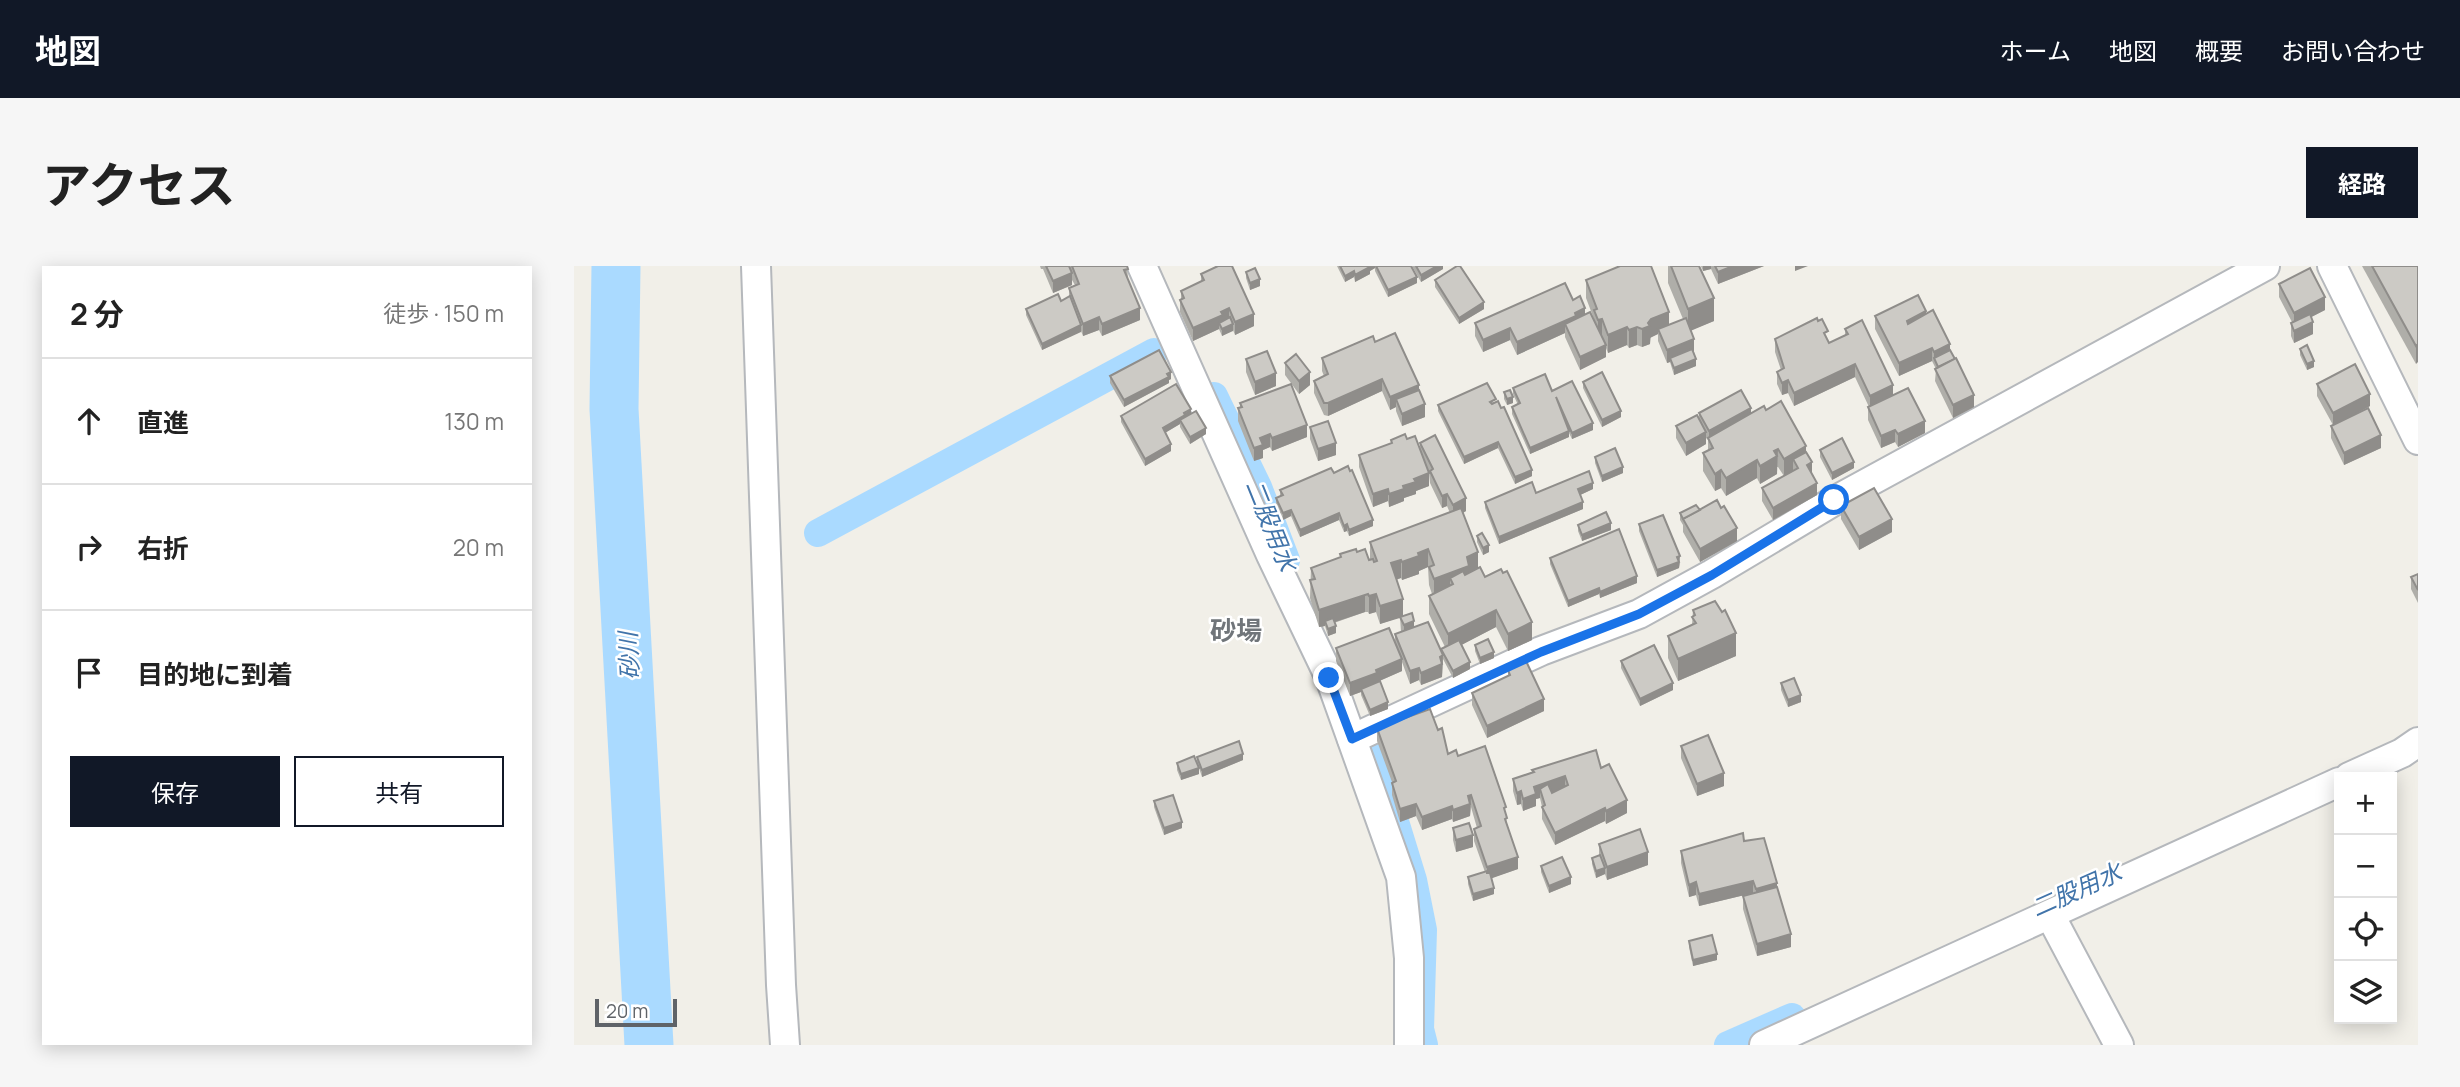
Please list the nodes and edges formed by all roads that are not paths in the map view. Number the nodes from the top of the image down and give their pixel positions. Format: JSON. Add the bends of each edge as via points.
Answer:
{"nodes":[{"id":1,"x":756,"y":266,"type":"edge"},
{"id":2,"x":1142,"y":266,"type":"edge"},
{"id":3,"x":2265,"y":266,"type":"edge"},
{"id":4,"x":2332,"y":266,"type":"edge"},
{"id":5,"x":2416,"y":428,"type":"edge"},
{"id":6,"x":1352,"y":739,"type":"junction"},
{"id":7,"x":2418,"y":742,"type":"edge"},
{"id":8,"x":2360,"y":772,"type":"edge"},
{"id":9,"x":2334,"y":784,"type":"edge"},
{"id":10,"x":2050,"y":915,"type":"junction"},
{"id":11,"x":785,"y":1045,"type":"edge"},
{"id":12,"x":1409,"y":1045,"type":"edge"},
{"id":13,"x":1764,"y":1045,"type":"edge"},
{"id":14,"x":2119,"y":1045,"type":"edge"}],
"edges":[{"from":1,"to":11,"type":"street"},
{"from":2,"to":6,"type":"street","via":[[1329,678]]},
{"from":3,"to":6,"type":"street","via":[[1834,500],[1639,614],[1541,652]]},
{"from":4,"to":5,"type":"street"},
{"from":6,"to":12,"type":"street","via":[[1401,877],[1409,958]]},
{"from":7,"to":8,"type":"street"},
{"from":9,"to":10,"type":"street"},
{"from":10,"to":13,"type":"street"},
{"from":10,"to":14,"type":"street"}]}
